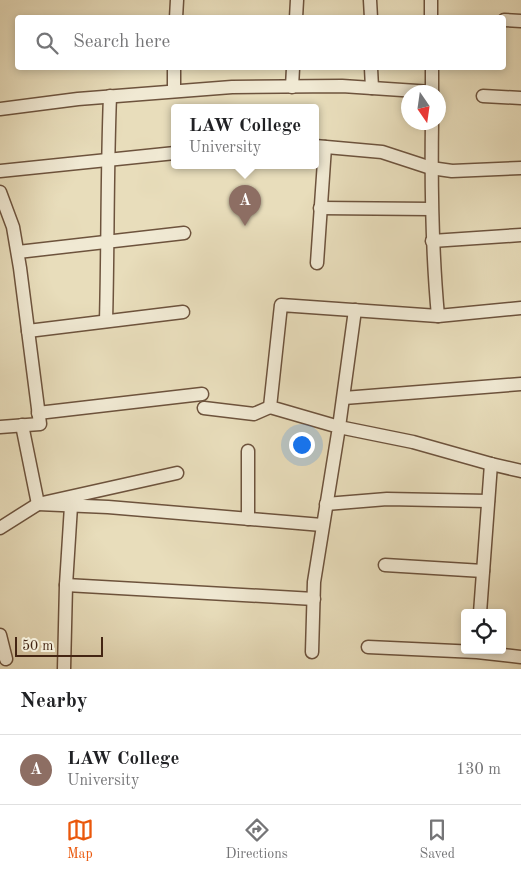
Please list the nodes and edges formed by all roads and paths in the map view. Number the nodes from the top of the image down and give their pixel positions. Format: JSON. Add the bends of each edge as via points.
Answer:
{"nodes":[{"id":1,"x":177,"y":0,"type":"edge"},
{"id":2,"x":297,"y":0,"type":"edge"},
{"id":3,"x":370,"y":0,"type":"edge"},
{"id":4,"x":431,"y":0,"type":"edge"},
{"id":5,"x":176,"y":15,"type":"edge"},
{"id":6,"x":296,"y":15,"type":"edge"},
{"id":7,"x":370,"y":15,"type":"edge"},
{"id":8,"x":431,"y":15,"type":"edge"},
{"id":9,"x":506,"y":20,"type":"edge"},
{"id":10,"x":521,"y":21,"type":"edge"},
{"id":11,"x":174,"y":70,"type":"edge"},
{"id":12,"x":293,"y":70,"type":"edge"},
{"id":13,"x":372,"y":70,"type":"edge"},
{"id":14,"x":432,"y":70,"type":"edge"},
{"id":15,"x":432,"y":85,"type":"edge"},
{"id":16,"x":292,"y":87,"type":"junction"},
{"id":17,"x":372,"y":88,"type":"junction"},
{"id":18,"x":174,"y":90,"type":"junction"},
{"id":19,"x":401,"y":90,"type":"edge"},
{"id":20,"x":110,"y":96,"type":"junction"},
{"id":21,"x":483,"y":96,"type":"dead end"},
{"id":22,"x":521,"y":98,"type":"edge"},
{"id":23,"x":0,"y":109,"type":"edge"},
{"id":24,"x":432,"y":130,"type":"edge"},
{"id":25,"x":320,"y":147,"type":"edge"},
{"id":26,"x":171,"y":153,"type":"edge"},
{"id":27,"x":108,"y":160,"type":"junction"},
{"id":28,"x":431,"y":168,"type":"junction"},
{"id":29,"x":521,"y":168,"type":"edge"},
{"id":30,"x":0,"y":172,"type":"edge"},
{"id":31,"x":0,"y":192,"type":"edge"},
{"id":32,"x":320,"y":208,"type":"junction"},
{"id":33,"x":431,"y":209,"type":"junction"},
{"id":34,"x":184,"y":233,"type":"dead end"},
{"id":35,"x":521,"y":235,"type":"edge"},
{"id":36,"x":432,"y":241,"type":"junction"},
{"id":37,"x":108,"y":242,"type":"junction"},
{"id":38,"x":18,"y":252,"type":"junction"},
{"id":39,"x":316,"y":263,"type":"dead end"},
{"id":40,"x":521,"y":308,"type":"edge"},
{"id":41,"x":354,"y":310,"type":"junction"},
{"id":42,"x":183,"y":312,"type":"dead end"},
{"id":43,"x":438,"y":316,"type":"junction"},
{"id":44,"x":106,"y":321,"type":"junction"},
{"id":45,"x":28,"y":331,"type":"junction"},
{"id":46,"x":521,"y":384,"type":"edge"},
{"id":47,"x":202,"y":394,"type":"dead end"},
{"id":48,"x":344,"y":398,"type":"junction"},
{"id":49,"x":270,"y":407,"type":"junction"},
{"id":50,"x":204,"y":408,"type":"dead end"},
{"id":51,"x":38,"y":413,"type":"junction"},
{"id":52,"x":22,"y":425,"type":"junction"},
{"id":53,"x":339,"y":426,"type":"junction"},
{"id":54,"x":0,"y":427,"type":"edge"},
{"id":55,"x":248,"y":451,"type":"dead end"},
{"id":56,"x":491,"y":464,"type":"junction"},
{"id":57,"x":521,"y":471,"type":"edge"},
{"id":58,"x":177,"y":473,"type":"dead end"},
{"id":59,"x":488,"y":502,"type":"junction"},
{"id":60,"x":38,"y":504,"type":"junction"},
{"id":61,"x":326,"y":504,"type":"junction"},
{"id":62,"x":71,"y":506,"type":"junction"},
{"id":63,"x":248,"y":519,"type":"junction"},
{"id":64,"x":322,"y":525,"type":"junction"},
{"id":65,"x":0,"y":528,"type":"edge"},
{"id":66,"x":385,"y":565,"type":"dead end"},
{"id":67,"x":483,"y":571,"type":"junction"},
{"id":68,"x":66,"y":585,"type":"junction"},
{"id":69,"x":314,"y":600,"type":"junction"},
{"id":70,"x":480,"y":609,"type":"edge"},
{"id":71,"x":0,"y":635,"type":"edge"},
{"id":72,"x":368,"y":647,"type":"dead end"},
{"id":73,"x":461,"y":650,"type":"edge"},
{"id":74,"x":312,"y":652,"type":"dead end"},
{"id":75,"x":499,"y":654,"type":"edge"},
{"id":76,"x":521,"y":657,"type":"edge"},
{"id":77,"x":6,"y":660,"type":"dead end"},
{"id":78,"x":64,"y":669,"type":"edge"}],
"edges":[{"from":1,"to":5,"type":"street"},
{"from":2,"to":6,"type":"street"},
{"from":3,"to":7,"type":"street"},
{"from":4,"to":8,"type":"street"},
{"from":9,"to":10,"type":"street"},
{"from":11,"to":18,"type":"street"},
{"from":12,"to":16,"type":"street"},
{"from":13,"to":17,"type":"street"},
{"from":14,"to":15,"type":"street"},
{"from":16,"to":17,"type":"street"},
{"from":16,"to":18,"type":"street"},
{"from":17,"to":19,"type":"street"},
{"from":18,"to":20,"type":"street"},
{"from":20,"to":23,"type":"street"},
{"from":20,"to":27,"type":"street"},
{"from":21,"to":22,"type":"street"},
{"from":24,"to":28,"type":"street"},
{"from":25,"to":28,"type":"street","via":[[382,152]]},
{"from":25,"to":32,"type":"street"},
{"from":26,"to":27,"type":"street"},
{"from":27,"to":30,"type":"street"},
{"from":27,"to":37,"type":"street"},
{"from":28,"to":29,"type":"street","via":[[452,171]]},
{"from":28,"to":33,"type":"street"},
{"from":31,"to":38,"type":"street"},
{"from":32,"to":33,"type":"street"},
{"from":32,"to":39,"type":"street"},
{"from":33,"to":36,"type":"street"},
{"from":34,"to":37,"type":"street"},
{"from":35,"to":36,"type":"street"},
{"from":36,"to":43,"type":"street"},
{"from":37,"to":38,"type":"street"},
{"from":37,"to":44,"type":"street"},
{"from":38,"to":45,"type":"street"},
{"from":40,"to":43,"type":"street"},
{"from":41,"to":43,"type":"street"},
{"from":41,"to":48,"type":"street"},
{"from":41,"to":49,"type":"street","via":[[281,305]]},
{"from":42,"to":44,"type":"street"},
{"from":44,"to":45,"type":"street"},
{"from":45,"to":51,"type":"street"},
{"from":46,"to":48,"type":"street"},
{"from":47,"to":51,"type":"street"},
{"from":48,"to":53,"type":"street"},
{"from":49,"to":50,"type":"street","via":[[254,414]]},
{"from":49,"to":53,"type":"street"},
{"from":51,"to":52,"type":"street","via":[[40,424]]},
{"from":52,"to":54,"type":"street"},
{"from":52,"to":60,"type":"street"},
{"from":53,"to":56,"type":"street"},
{"from":53,"to":61,"type":"street"},
{"from":55,"to":63,"type":"street"},
{"from":56,"to":57,"type":"street"},
{"from":56,"to":59,"type":"street"},
{"from":58,"to":60,"type":"street"},
{"from":59,"to":61,"type":"street","via":[[387,499]]},
{"from":59,"to":67,"type":"street"},
{"from":60,"to":62,"type":"street"},
{"from":60,"to":65,"type":"street"},
{"from":61,"to":64,"type":"street"},
{"from":62,"to":63,"type":"street"},
{"from":62,"to":68,"type":"street"},
{"from":63,"to":64,"type":"street"},
{"from":64,"to":69,"type":"street"},
{"from":66,"to":67,"type":"street"},
{"from":67,"to":70,"type":"street"},
{"from":68,"to":69,"type":"street"},
{"from":68,"to":78,"type":"street"},
{"from":69,"to":74,"type":"street"},
{"from":71,"to":77,"type":"street"},
{"from":72,"to":73,"type":"street"},
{"from":75,"to":76,"type":"street"}]}
